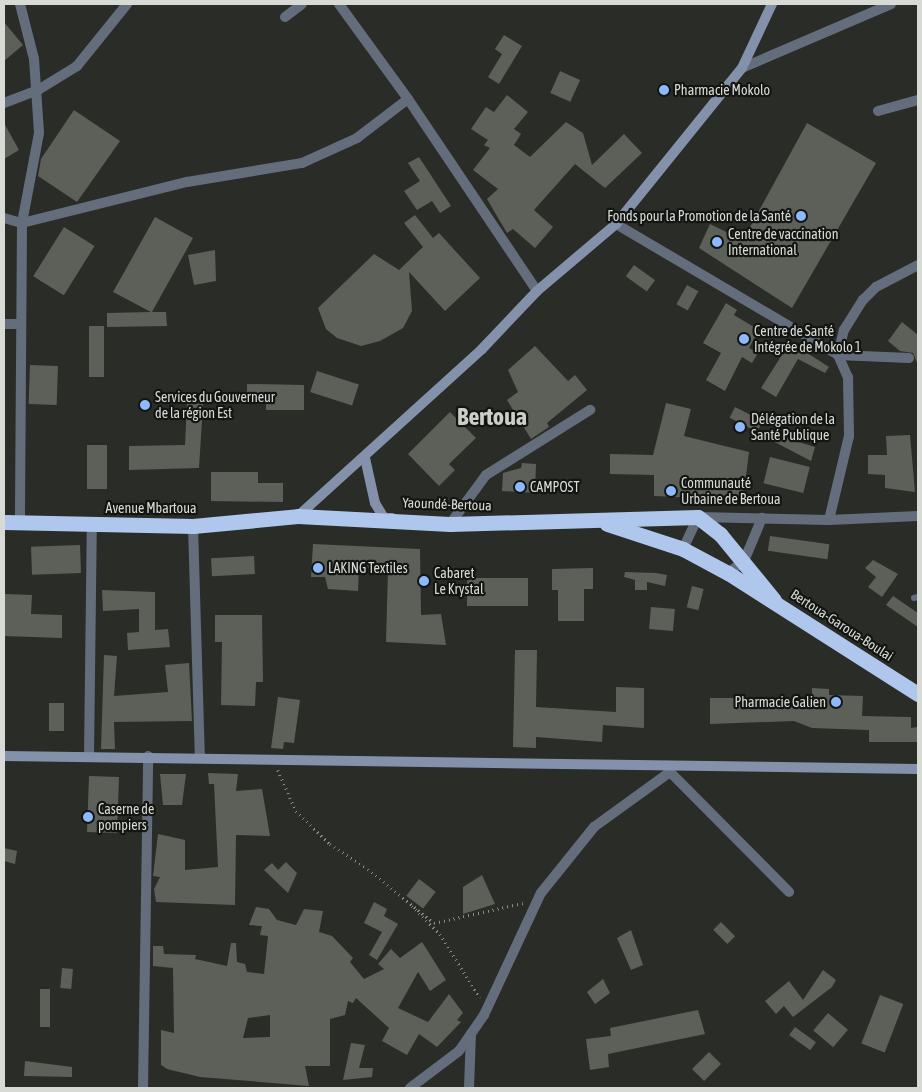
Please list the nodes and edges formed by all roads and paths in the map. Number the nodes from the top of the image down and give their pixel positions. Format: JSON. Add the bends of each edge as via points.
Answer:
{"nodes":[{"id":1,"x":20,"y":4,"type":"edge"},
{"id":2,"x":127,"y":4,"type":"edge"},
{"id":3,"x":302,"y":4,"type":"edge"},
{"id":4,"x":339,"y":4,"type":"edge"},
{"id":5,"x":772,"y":4,"type":"edge"},
{"id":6,"x":891,"y":4,"type":"edge"},
{"id":7,"x":285,"y":17,"type":"dead end"},
{"id":8,"x":742,"y":68,"type":"junction"},
{"id":9,"x":38,"y":90,"type":"junction"},
{"id":10,"x":408,"y":99,"type":"junction"},
{"id":11,"x":918,"y":100,"type":"edge"},
{"id":12,"x":4,"y":103,"type":"edge"},
{"id":13,"x":878,"y":111,"type":"dead end"},
{"id":14,"x":4,"y":218,"type":"edge"},
{"id":15,"x":22,"y":223,"type":"junction"},
{"id":16,"x":616,"y":224,"type":"junction"},
{"id":17,"x":918,"y":266,"type":"edge"},
{"id":18,"x":537,"y":291,"type":"junction"},
{"id":19,"x":4,"y":324,"type":"edge"},
{"id":20,"x":19,"y":324,"type":"junction"},
{"id":21,"x":838,"y":355,"type":"junction"},
{"id":22,"x":909,"y":358,"type":"dead end"},
{"id":23,"x":590,"y":410,"type":"dead end"},
{"id":24,"x":365,"y":458,"type":"junction"},
{"id":25,"x":298,"y":516,"type":"junction"},
{"id":26,"x":918,"y":516,"type":"edge"},
{"id":27,"x":392,"y":518,"type":"junction"},
{"id":28,"x":698,"y":518,"type":"junction"},
{"id":29,"x":762,"y":518,"type":"junction"},
{"id":30,"x":594,"y":520,"type":"junction"},
{"id":31,"x":829,"y":520,"type":"junction"},
{"id":32,"x":4,"y":522,"type":"edge"},
{"id":33,"x":20,"y":522,"type":"junction"},
{"id":34,"x":92,"y":524,"type":"junction"},
{"id":35,"x":450,"y":524,"type":"junction"},
{"id":36,"x":192,"y":526,"type":"junction"},
{"id":37,"x":683,"y":549,"type":"junction"},
{"id":38,"x":744,"y":560,"type":"junction"},
{"id":39,"x":728,"y":573,"type":"junction"},
{"id":40,"x":774,"y":600,"type":"junction"},
{"id":41,"x":918,"y":694,"type":"edge"},
{"id":42,"x":4,"y":756,"type":"edge"},
{"id":43,"x":89,"y":756,"type":"junction"},
{"id":44,"x":148,"y":756,"type":"junction"},
{"id":45,"x":200,"y":758,"type":"junction"},
{"id":46,"x":273,"y":759,"type":"junction"},
{"id":47,"x":668,"y":769,"type":"junction"},
{"id":48,"x":918,"y":769,"type":"edge"},
{"id":49,"x":397,"y":891,"type":"junction"},
{"id":50,"x":788,"y":892,"type":"dead end"},
{"id":51,"x":538,"y":901,"type":"junction"},
{"id":52,"x":488,"y":1007,"type":"junction"},
{"id":53,"x":472,"y":1033,"type":"junction"},
{"id":54,"x":143,"y":1088,"type":"edge"},
{"id":55,"x":410,"y":1088,"type":"edge"},
{"id":56,"x":469,"y":1088,"type":"edge"}],
"edges":[{"from":1,"to":9,"type":"street"},
{"from":2,"to":9,"type":"street","via":[[77,66]]},
{"from":3,"to":7,"type":"street"},
{"from":4,"to":10,"type":"street"},
{"from":5,"to":8,"type":"street"},
{"from":6,"to":8,"type":"street"},
{"from":8,"to":16,"type":"street"},
{"from":9,"to":12,"type":"street"},
{"from":9,"to":15,"type":"street","via":[[39,133]]},
{"from":10,"to":15,"type":"street","via":[[325,156],[187,182]]},
{"from":10,"to":18,"type":"street"},
{"from":11,"to":13,"type":"street"},
{"from":14,"to":15,"type":"street"},
{"from":15,"to":20,"type":"street"},
{"from":16,"to":18,"type":"street"},
{"from":16,"to":21,"type":"street"},
{"from":17,"to":21,"type":"street","via":[[876,287],[863,300],[844,330]]},
{"from":18,"to":24,"type":"street"},
{"from":19,"to":20,"type":"street"},
{"from":20,"to":33,"type":"street"},
{"from":21,"to":22,"type":"street"},
{"from":21,"to":31,"type":"street","via":[[848,377],[849,436]]},
{"from":23,"to":35,"type":"street","via":[[486,475]]},
{"from":24,"to":25,"type":"street"},
{"from":24,"to":27,"type":"street","via":[[375,503],[384,518]]},
{"from":25,"to":27,"type":"highway","name":"Yaoundé-Bertoua"},
{"from":25,"to":36,"type":"highway","name":"Avenue Mbartoua"},
{"from":26,"to":31,"type":"street"},
{"from":27,"to":35,"type":"highway","name":"Yaoundé-Bertoua"},
{"from":28,"to":29,"type":"street"},
{"from":28,"to":30,"type":"highway","name":"Yaoundé-Bertoua"},
{"from":28,"to":37,"type":"street"},
{"from":28,"to":38,"type":"highway","name":"Bertoua-Garoua-Boulai","via":[[720,534]]},
{"from":29,"to":31,"type":"street"},
{"from":29,"to":38,"type":"street"},
{"from":30,"to":35,"type":"highway","name":"Yaoundé-Bertoua"},
{"from":30,"to":37,"type":"highway","name":"Yaoundé-Bertoua"},
{"from":32,"to":33,"type":"highway","name":"Avenue Mbartoua"},
{"from":33,"to":34,"type":"highway","name":"Avenue Mbartoua"},
{"from":34,"to":36,"type":"highway","name":"Avenue Mbartoua"},
{"from":34,"to":43,"type":"street"},
{"from":36,"to":45,"type":"street"},
{"from":37,"to":39,"type":"highway","name":"Bertoua-Garoua-Boulai"},
{"from":38,"to":39,"type":"street"},
{"from":38,"to":40,"type":"highway","name":"Bertoua-Garoua-Boulai"},
{"from":39,"to":40,"type":"highway","name":"Bertoua-Garoua-Boulai"},
{"from":40,"to":41,"type":"highway","name":"Bertoua-Garoua-Boulai"},
{"from":42,"to":43,"type":"street"},
{"from":43,"to":44,"type":"street"},
{"from":44,"to":45,"type":"street"},
{"from":44,"to":54,"type":"street"},
{"from":45,"to":46,"type":"street"},
{"from":46,"to":47,"type":"street"},
{"from":46,"to":49,"type":"path","via":[[296,811],[330,844]]},
{"from":47,"to":48,"type":"street"},
{"from":47,"to":50,"type":"street"},
{"from":47,"to":51,"type":"street","via":[[594,827]]},
{"from":49,"to":51,"type":"path","via":[[434,922]]},
{"from":49,"to":52,"type":"path","via":[[440,934],[469,986]]},
{"from":51,"to":52,"type":"street"},
{"from":52,"to":53,"type":"street"},
{"from":53,"to":55,"type":"street","via":[[459,1051]]},
{"from":53,"to":56,"type":"street"}]}
